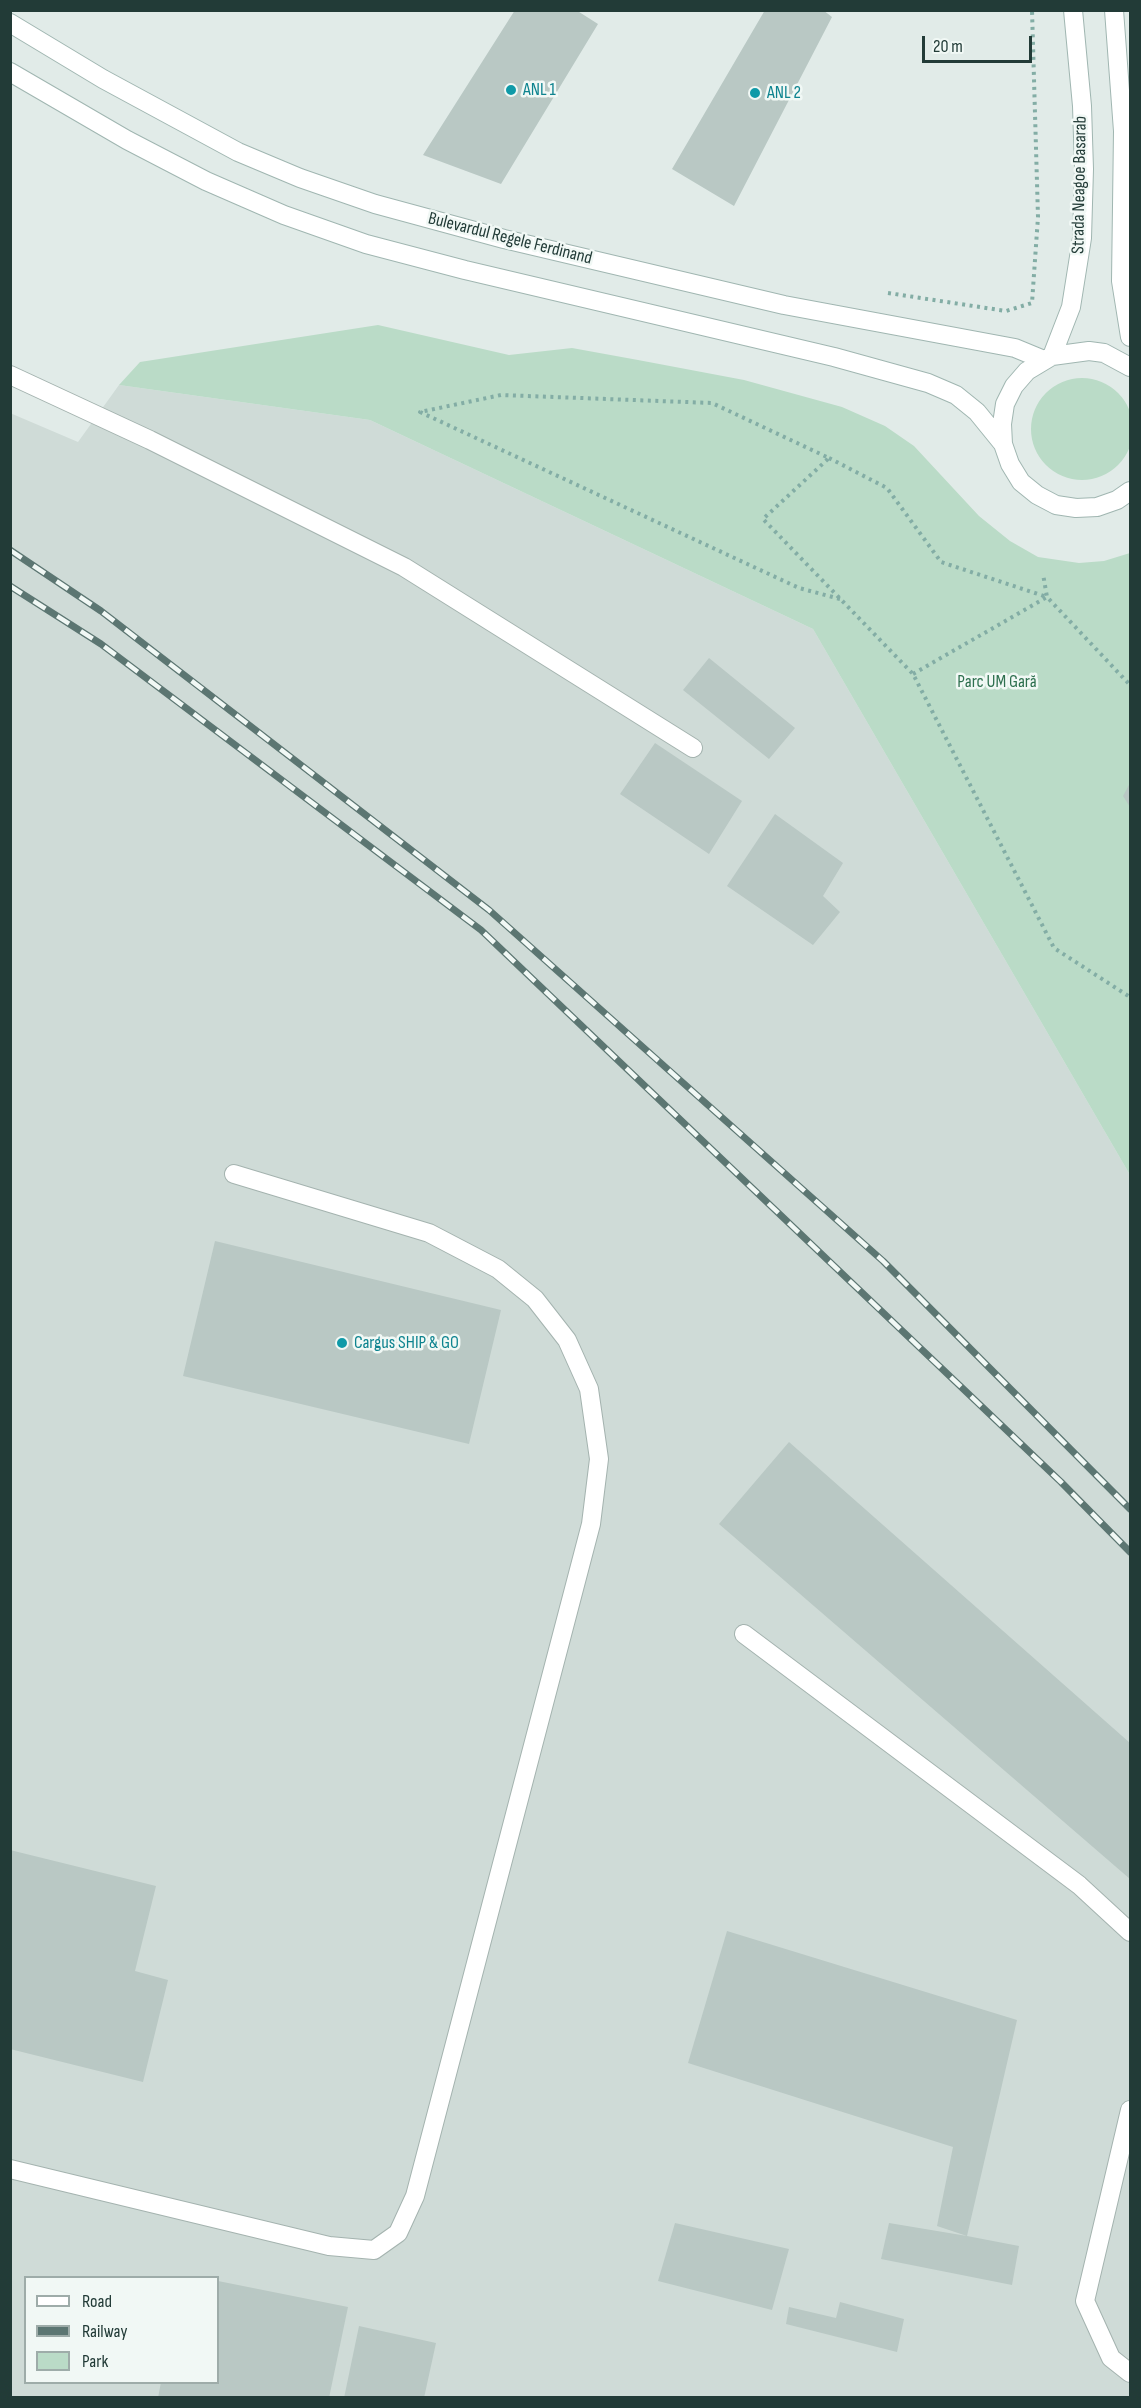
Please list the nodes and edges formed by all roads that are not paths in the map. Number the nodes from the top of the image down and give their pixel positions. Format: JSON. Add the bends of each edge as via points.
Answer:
{"nodes":[{"id":1,"x":1073,"y":10,"type":"edge"},
{"id":2,"x":1114,"y":10,"type":"edge"},
{"id":3,"x":10,"y":23,"type":"edge"},
{"id":4,"x":10,"y":72,"type":"edge"},
{"id":5,"x":1131,"y":337,"type":"edge"},
{"id":6,"x":1048,"y":358,"type":"junction"},
{"id":7,"x":1131,"y":367,"type":"edge"},
{"id":8,"x":10,"y":375,"type":"edge"},
{"id":9,"x":1003,"y":444,"type":"junction"},
{"id":10,"x":1126,"y":497,"type":"edge"},
{"id":11,"x":693,"y":748,"type":"dead end"},
{"id":12,"x":234,"y":1174,"type":"dead end"},
{"id":13,"x":744,"y":1634,"type":"dead end"},
{"id":14,"x":1131,"y":1932,"type":"edge"},
{"id":15,"x":1131,"y":2110,"type":"edge"},
{"id":16,"x":10,"y":2169,"type":"edge"},
{"id":17,"x":1131,"y":2373,"type":"edge"}],
"edges":[{"from":1,"to":6,"type":"main road","name":"Strada Neagoe Basarab","via":[[1082,116],[1082,238],[1071,307]]},
{"from":2,"to":5,"type":"main road","via":[[1124,131],[1121,280]]},
{"from":3,"to":6,"type":"main road","name":"Bulevardul Regele Ferdinand","via":[[238,152],[375,204],[516,242],[784,305],[1015,348]]},
{"from":4,"to":9,"type":"main road","via":[[206,182],[284,215],[366,244],[454,267],[928,383],[956,395],[977,412]]},
{"from":6,"to":7,"type":"main road","via":[[1089,351],[1104,353]]},
{"from":6,"to":9,"type":"main road","via":[[1027,371],[1014,386],[1005,404]]},
{"from":8,"to":11,"type":"main road","via":[[404,567]]},
{"from":9,"to":10,"type":"main road","via":[[1021,482],[1056,505],[1097,507]]},
{"from":12,"to":16,"type":"main road","via":[[429,1233],[498,1269],[535,1299],[567,1340],[589,1389],[599,1459],[591,1524],[415,2196],[398,2233],[374,2250],[329,2246]]},
{"from":13,"to":14,"type":"main road","via":[[1079,1885]]},
{"from":15,"to":17,"type":"main road","via":[[1085,2301],[1111,2358]]}]}
